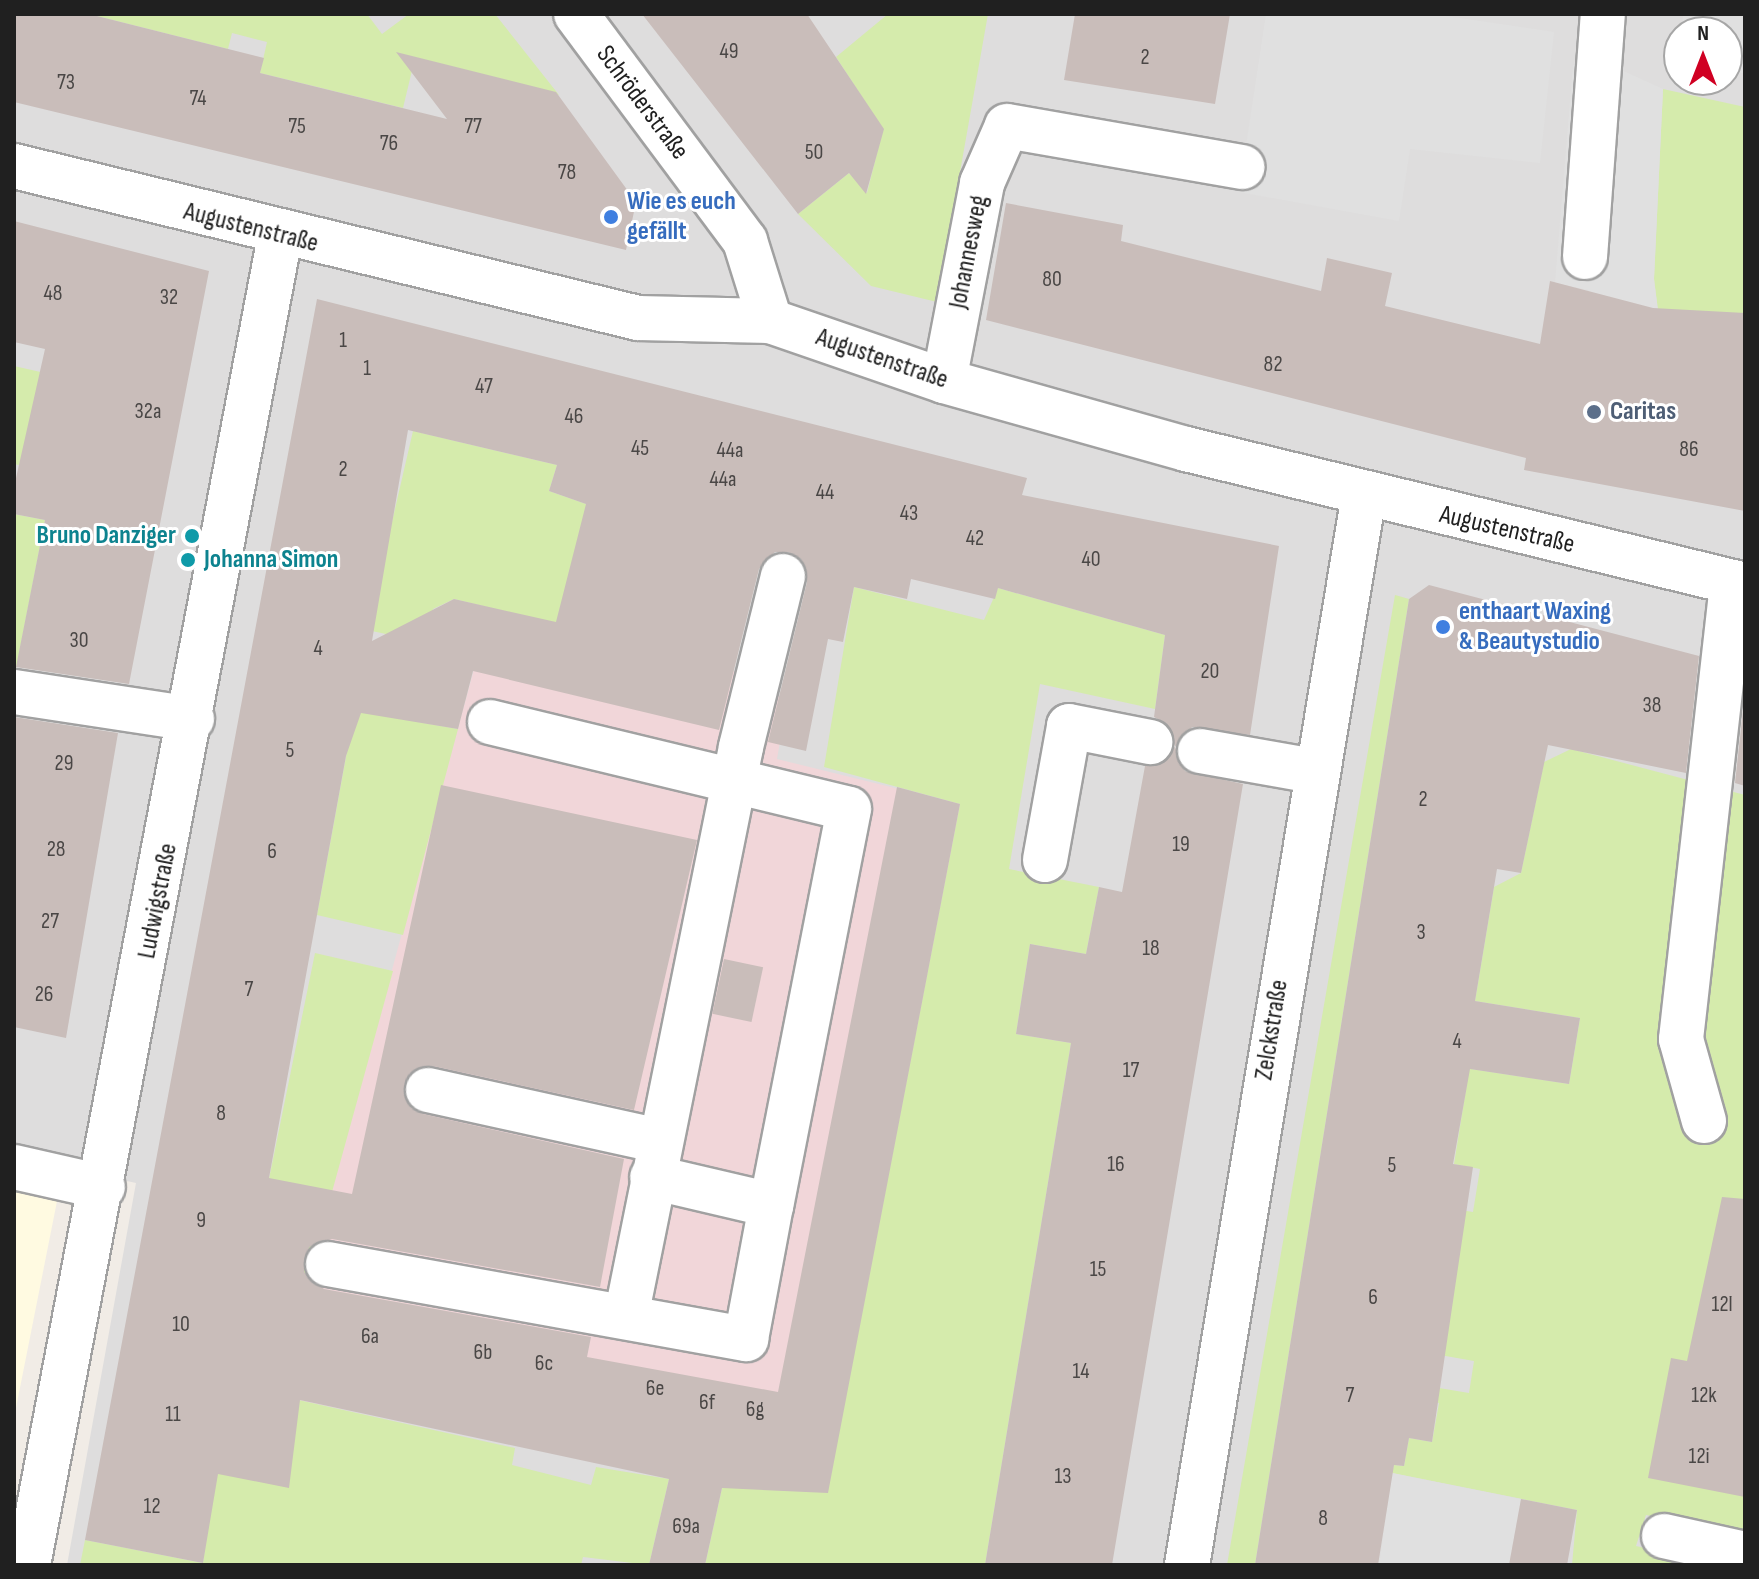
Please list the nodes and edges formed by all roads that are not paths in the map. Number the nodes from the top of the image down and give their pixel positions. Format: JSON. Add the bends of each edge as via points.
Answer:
{"nodes":[{"id":1,"x":576,"y":14,"type":"edge"},
{"id":2,"x":1603,"y":14,"type":"edge"},
{"id":3,"x":14,"y":166,"type":"edge"},
{"id":4,"x":1242,"y":167,"type":"dead end"},
{"id":5,"x":280,"y":236,"type":"junction"},
{"id":6,"x":1585,"y":257,"type":"dead end"},
{"id":7,"x":770,"y":321,"type":"junction"},
{"id":8,"x":944,"y":381,"type":"junction"},
{"id":9,"x":1364,"y":495,"type":"junction"},
{"id":10,"x":783,"y":576,"type":"dead end"},
{"id":11,"x":1738,"y":584,"type":"edge"},
{"id":12,"x":14,"y":692,"type":"edge"},
{"id":13,"x":192,"y":719,"type":"junction"},
{"id":14,"x":490,"y":722,"type":"dead end"},
{"id":15,"x":1150,"y":742,"type":"dead end"},
{"id":16,"x":1200,"y":751,"type":"dead end"},
{"id":17,"x":1313,"y":771,"type":"junction"},
{"id":18,"x":734,"y":781,"type":"junction"},
{"id":19,"x":1045,"y":860,"type":"dead end"},
{"id":20,"x":428,"y":1090,"type":"dead end"},
{"id":21,"x":1704,"y":1121,"type":"dead end"},
{"id":22,"x":656,"y":1159,"type":"junction"},
{"id":23,"x":14,"y":1167,"type":"edge"},
{"id":24,"x":103,"y":1187,"type":"junction"},
{"id":25,"x":771,"y":1205,"type":"junction"},
{"id":26,"x":328,"y":1264,"type":"dead end"},
{"id":27,"x":626,"y":1317,"type":"junction"},
{"id":28,"x":1664,"y":1536,"type":"dead end"},
{"id":29,"x":1745,"y":1554,"type":"edge"},
{"id":30,"x":28,"y":1565,"type":"edge"},
{"id":31,"x":1187,"y":1565,"type":"edge"}],
"edges":[{"from":1,"to":7,"type":"street","name":"Schröderstraße","via":[[745,241]]},
{"from":2,"to":6,"type":"street"},
{"from":3,"to":5,"type":"street","name":"Augustenstraße"},
{"from":4,"to":8,"type":"street","name":"Johannesweg","via":[[1007,126],[982,183]]},
{"from":5,"to":7,"type":"street","name":"Augustenstraße","via":[[638,318]]},
{"from":5,"to":13,"type":"street","name":"Ludwigstraße"},
{"from":7,"to":8,"type":"street","name":"Augustenstraße"},
{"from":8,"to":9,"type":"street","name":"Augustenstraße"},
{"from":9,"to":11,"type":"street","name":"Augustenstraße"},
{"from":9,"to":17,"type":"street","name":"Zelckstraße"},
{"from":10,"to":18,"type":"street"},
{"from":11,"to":21,"type":"street","via":[[1681,1039]]},
{"from":12,"to":13,"type":"street"},
{"from":13,"to":24,"type":"street","name":"Ludwigstraße"},
{"from":14,"to":18,"type":"street"},
{"from":15,"to":19,"type":"street","via":[[1069,726]]},
{"from":16,"to":17,"type":"street"},
{"from":17,"to":31,"type":"street","name":"Zelckstraße"},
{"from":18,"to":22,"type":"street"},
{"from":18,"to":25,"type":"street","via":[[849,809]]},
{"from":20,"to":22,"type":"street"},
{"from":22,"to":25,"type":"street"},
{"from":22,"to":27,"type":"street"},
{"from":23,"to":24,"type":"street"},
{"from":24,"to":30,"type":"street","name":"Ludwigstraße"},
{"from":25,"to":27,"type":"street","via":[[746,1339]]},
{"from":26,"to":27,"type":"street"},
{"from":28,"to":29,"type":"street"}]}
